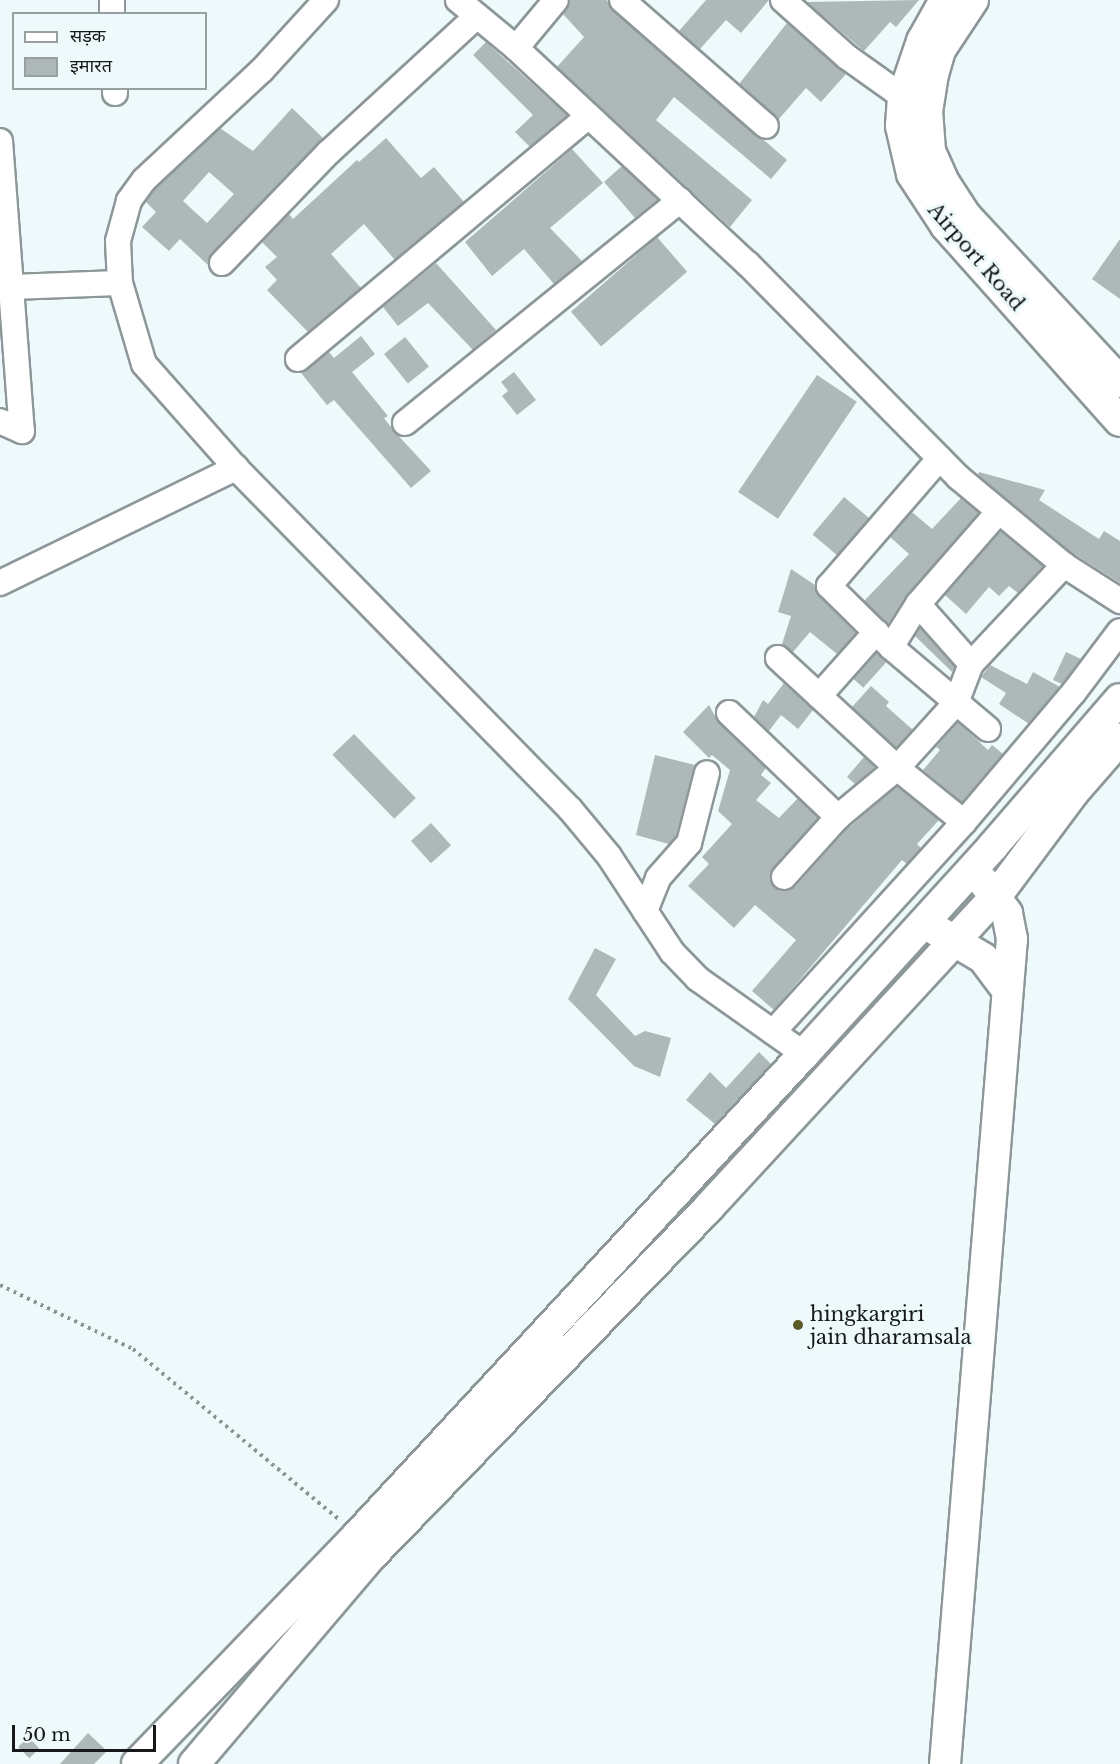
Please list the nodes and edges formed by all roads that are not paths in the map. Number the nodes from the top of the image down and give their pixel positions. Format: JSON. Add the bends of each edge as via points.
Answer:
{"nodes":[{"id":1,"x":326,"y":0,"type":"edge"},
{"id":2,"x":458,"y":0,"type":"edge"},
{"id":3,"x":556,"y":0,"type":"edge"},
{"id":4,"x":622,"y":0,"type":"edge"},
{"id":5,"x":783,"y":0,"type":"edge"},
{"id":6,"x":945,"y":0,"type":"edge"},
{"id":7,"x":973,"y":0,"type":"edge"},
{"id":8,"x":477,"y":16,"type":"junction"},
{"id":9,"x":516,"y":48,"type":"junction"},
{"id":10,"x":903,"y":97,"type":"junction"},
{"id":11,"x":589,"y":116,"type":"junction"},
{"id":12,"x":766,"y":126,"type":"dead end"},
{"id":13,"x":0,"y":141,"type":"edge"},
{"id":14,"x":0,"y":154,"type":"edge"},
{"id":15,"x":680,"y":200,"type":"junction"},
{"id":16,"x":222,"y":263,"type":"dead end"},
{"id":17,"x":120,"y":283,"type":"junction"},
{"id":18,"x":5,"y":285,"type":"edge"},
{"id":19,"x":298,"y":359,"type":"dead end"},
{"id":20,"x":1120,"y":381,"type":"edge"},
{"id":21,"x":0,"y":421,"type":"edge"},
{"id":22,"x":1120,"y":421,"type":"edge"},
{"id":23,"x":405,"y":423,"type":"dead end"},
{"id":24,"x":940,"y":458,"type":"junction"},
{"id":25,"x":236,"y":468,"type":"junction"},
{"id":26,"x":999,"y":511,"type":"junction"},
{"id":27,"x":1064,"y":565,"type":"junction"},
{"id":28,"x":0,"y":583,"type":"edge"},
{"id":29,"x":1120,"y":601,"type":"edge"},
{"id":30,"x":918,"y":604,"type":"junction"},
{"id":31,"x":1120,"y":631,"type":"edge"},
{"id":32,"x":883,"y":639,"type":"junction"},
{"id":33,"x":778,"y":658,"type":"dead end"},
{"id":34,"x":971,"y":664,"type":"junction"},
{"id":35,"x":819,"y":696,"type":"junction"},
{"id":36,"x":1120,"y":699,"type":"edge"},
{"id":37,"x":956,"y":703,"type":"junction"},
{"id":38,"x":729,"y":713,"type":"dead end"},
{"id":39,"x":988,"y":729,"type":"dead end"},
{"id":40,"x":1120,"y":739,"type":"edge"},
{"id":41,"x":897,"y":768,"type":"junction"},
{"id":42,"x":707,"y":773,"type":"dead end"},
{"id":43,"x":838,"y":817,"type":"junction"},
{"id":44,"x":964,"y":822,"type":"junction"},
{"id":45,"x":970,"y":870,"type":"junction"},
{"id":46,"x":784,"y":877,"type":"dead end"},
{"id":47,"x":997,"y":895,"type":"junction"},
{"id":48,"x":645,"y":911,"type":"junction"},
{"id":49,"x":924,"y":923,"type":"junction"},
{"id":50,"x":954,"y":939,"type":"junction"},
{"id":51,"x":1006,"y":988,"type":"junction"},
{"id":52,"x":773,"y":1032,"type":"junction"},
{"id":53,"x":804,"y":1054,"type":"junction"},
{"id":54,"x":137,"y":1764,"type":"edge"},
{"id":55,"x":194,"y":1764,"type":"edge"},
{"id":56,"x":945,"y":1764,"type":"edge"}],
"edges":[{"from":1,"to":17,"type":"street","via":[[262,70],[144,180],[121,218]]},
{"from":2,"to":8,"type":"street"},
{"from":3,"to":9,"type":"street"},
{"from":4,"to":12,"type":"street"},
{"from":5,"to":10,"type":"street","via":[[847,57]]},
{"from":6,"to":10,"type":"main road","name":"Airport Road","via":[[922,40]]},
{"from":7,"to":20,"type":"main road","name":"Airport Road","via":[[940,50],[933,74],[927,110],[930,151],[965,214]]},
{"from":8,"to":9,"type":"street"},
{"from":8,"to":16,"type":"street","via":[[328,153]]},
{"from":9,"to":11,"type":"street"},
{"from":10,"to":22,"type":"main road","name":"Airport Road","via":[[904,149],[928,203]]},
{"from":11,"to":15,"type":"street"},
{"from":11,"to":19,"type":"street"},
{"from":13,"to":14,"type":"street"},
{"from":14,"to":18,"type":"street"},
{"from":15,"to":23,"type":"street"},
{"from":15,"to":24,"type":"street"},
{"from":17,"to":18,"type":"street"},
{"from":17,"to":25,"type":"street","via":[[144,364]]},
{"from":18,"to":21,"type":"street","via":[[22,431]]},
{"from":24,"to":26,"type":"street"},
{"from":24,"to":32,"type":"street","via":[[829,586]]},
{"from":25,"to":28,"type":"street"},
{"from":25,"to":48,"type":"street","via":[[570,809],[609,856]]},
{"from":26,"to":27,"type":"street"},
{"from":26,"to":30,"type":"street"},
{"from":27,"to":29,"type":"street"},
{"from":27,"to":34,"type":"street"},
{"from":30,"to":32,"type":"street"},
{"from":30,"to":34,"type":"street"},
{"from":31,"to":44,"type":"street"},
{"from":32,"to":35,"type":"street"},
{"from":32,"to":37,"type":"street"},
{"from":33,"to":35,"type":"street"},
{"from":34,"to":37,"type":"street"},
{"from":35,"to":41,"type":"street"},
{"from":36,"to":45,"type":"main road"},
{"from":37,"to":39,"type":"street"},
{"from":37,"to":41,"type":"street"},
{"from":38,"to":43,"type":"street"},
{"from":40,"to":47,"type":"main road","via":[[1073,793]]},
{"from":41,"to":43,"type":"street"},
{"from":41,"to":44,"type":"street"},
{"from":42,"to":48,"type":"street","via":[[689,843],[658,878]]},
{"from":43,"to":46,"type":"street"},
{"from":44,"to":52,"type":"street"},
{"from":45,"to":47,"type":"main road"},
{"from":45,"to":49,"type":"main road"},
{"from":47,"to":50,"type":"main road"},
{"from":47,"to":51,"type":"main road","via":[[1007,913],[1012,939]]},
{"from":48,"to":52,"type":"street","via":[[672,951],[698,979]]},
{"from":49,"to":50,"type":"main road"},
{"from":49,"to":53,"type":"main road"},
{"from":50,"to":51,"type":"main road","via":[[994,969]]},
{"from":50,"to":55,"type":"main road","via":[[709,1207],[373,1554]]},
{"from":51,"to":56,"type":"main road"},
{"from":52,"to":53,"type":"street"},
{"from":53,"to":54,"type":"main road","via":[[358,1535]]}]}
